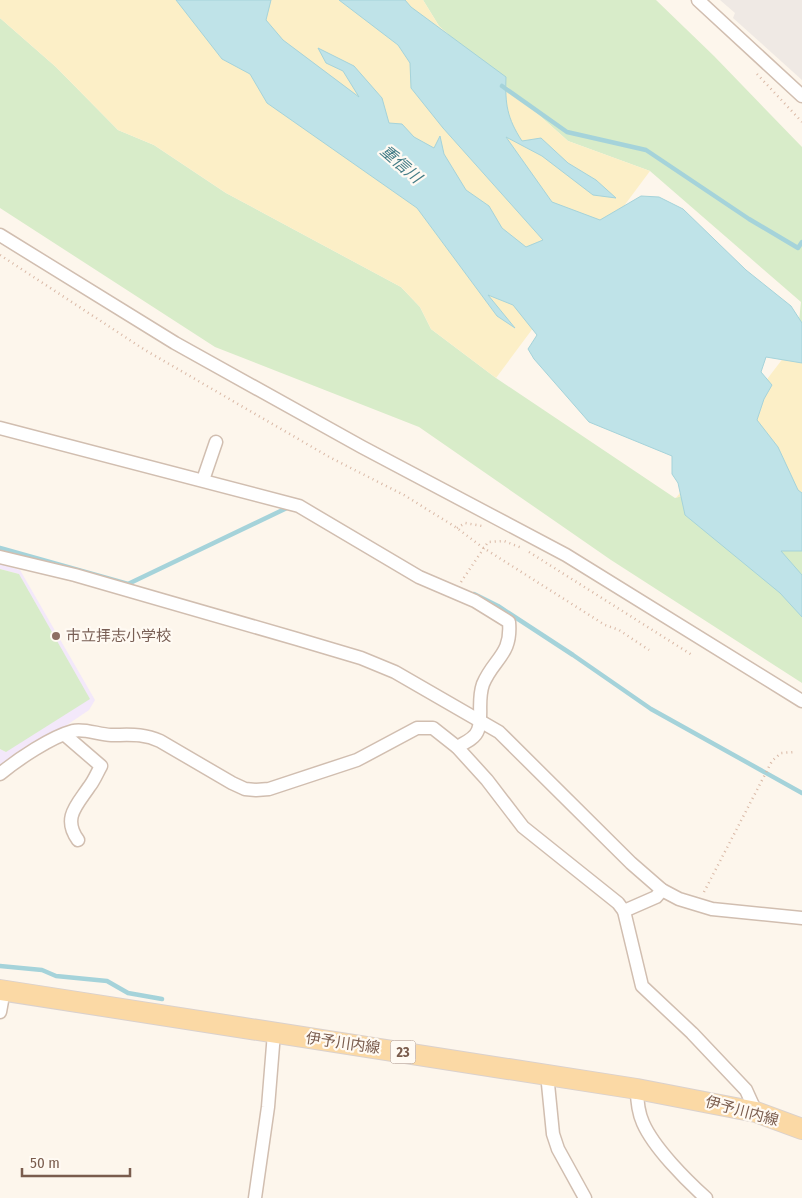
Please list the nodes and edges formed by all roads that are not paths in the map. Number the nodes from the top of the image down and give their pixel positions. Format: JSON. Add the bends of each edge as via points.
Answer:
{"nodes":[{"id":1,"x":698,"y":0,"type":"edge"},
{"id":2,"x":802,"y":96,"type":"edge"},
{"id":3,"x":0,"y":234,"type":"edge"},
{"id":4,"x":0,"y":428,"type":"edge"},
{"id":5,"x":216,"y":442,"type":"dead end"},
{"id":6,"x":203,"y":480,"type":"junction"},
{"id":7,"x":0,"y":557,"type":"edge"},
{"id":8,"x":802,"y":701,"type":"edge"},
{"id":9,"x":479,"y":719,"type":"junction"},
{"id":10,"x":65,"y":735,"type":"junction"},
{"id":11,"x":457,"y":747,"type":"junction"},
{"id":12,"x":0,"y":774,"type":"edge"},
{"id":13,"x":78,"y":840,"type":"dead end"},
{"id":14,"x":662,"y":890,"type":"junction"},
{"id":15,"x":624,"y":911,"type":"junction"},
{"id":16,"x":802,"y":918,"type":"edge"},
{"id":17,"x":2,"y":990,"type":"edge"},
{"id":18,"x":0,"y":1012,"type":"edge"},
{"id":19,"x":274,"y":1033,"type":"junction"},
{"id":20,"x":547,"y":1074,"type":"junction"},
{"id":21,"x":637,"y":1088,"type":"junction"},
{"id":22,"x":756,"y":1112,"type":"junction"},
{"id":23,"x":802,"y":1129,"type":"edge"},
{"id":24,"x":255,"y":1198,"type":"edge"},
{"id":25,"x":584,"y":1198,"type":"edge"},
{"id":26,"x":706,"y":1198,"type":"edge"}],
"edges":[{"from":1,"to":2,"type":"street"},
{"from":3,"to":8,"type":"street","via":[[175,344],[566,555]]},
{"from":4,"to":6,"type":"street"},
{"from":5,"to":6,"type":"street"},
{"from":6,"to":9,"type":"street","via":[[299,506],[419,577],[475,601],[509,622],[508,646],[484,683],[478,706]]},
{"from":7,"to":9,"type":"street","via":[[75,575],[361,658],[410,680]]},
{"from":9,"to":11,"type":"street","via":[[475,736]]},
{"from":9,"to":14,"type":"street","via":[[498,732]]},
{"from":10,"to":11,"type":"street","via":[[74,730],[149,736],[232,783],[256,790],[269,789],[357,760],[416,728],[433,728]]},
{"from":10,"to":12,"type":"street"},
{"from":10,"to":13,"type":"street","via":[[101,766],[71,812],[70,825]]},
{"from":11,"to":15,"type":"street","via":[[523,827]]},
{"from":14,"to":15,"type":"street","via":[[656,897]]},
{"from":14,"to":16,"type":"street","via":[[712,909]]},
{"from":15,"to":22,"type":"street","via":[[642,986],[746,1090]]},
{"from":17,"to":18,"type":"street"},
{"from":17,"to":19,"type":"main road","name":"伊予川内線","number":"23"},
{"from":19,"to":20,"type":"main road","name":"伊予川内線","number":"23"},
{"from":19,"to":24,"type":"street","via":[[268,1107]]},
{"from":20,"to":21,"type":"main road","name":"伊予川内線","number":"23"},
{"from":20,"to":25,"type":"street","via":[[558,1149]]},
{"from":21,"to":22,"type":"main road","name":"伊予川内線","number":"23"},
{"from":21,"to":26,"type":"street","via":[[637,1106],[643,1124],[686,1180]]},
{"from":22,"to":23,"type":"main road","name":"伊予川内線","number":"23"}]}
